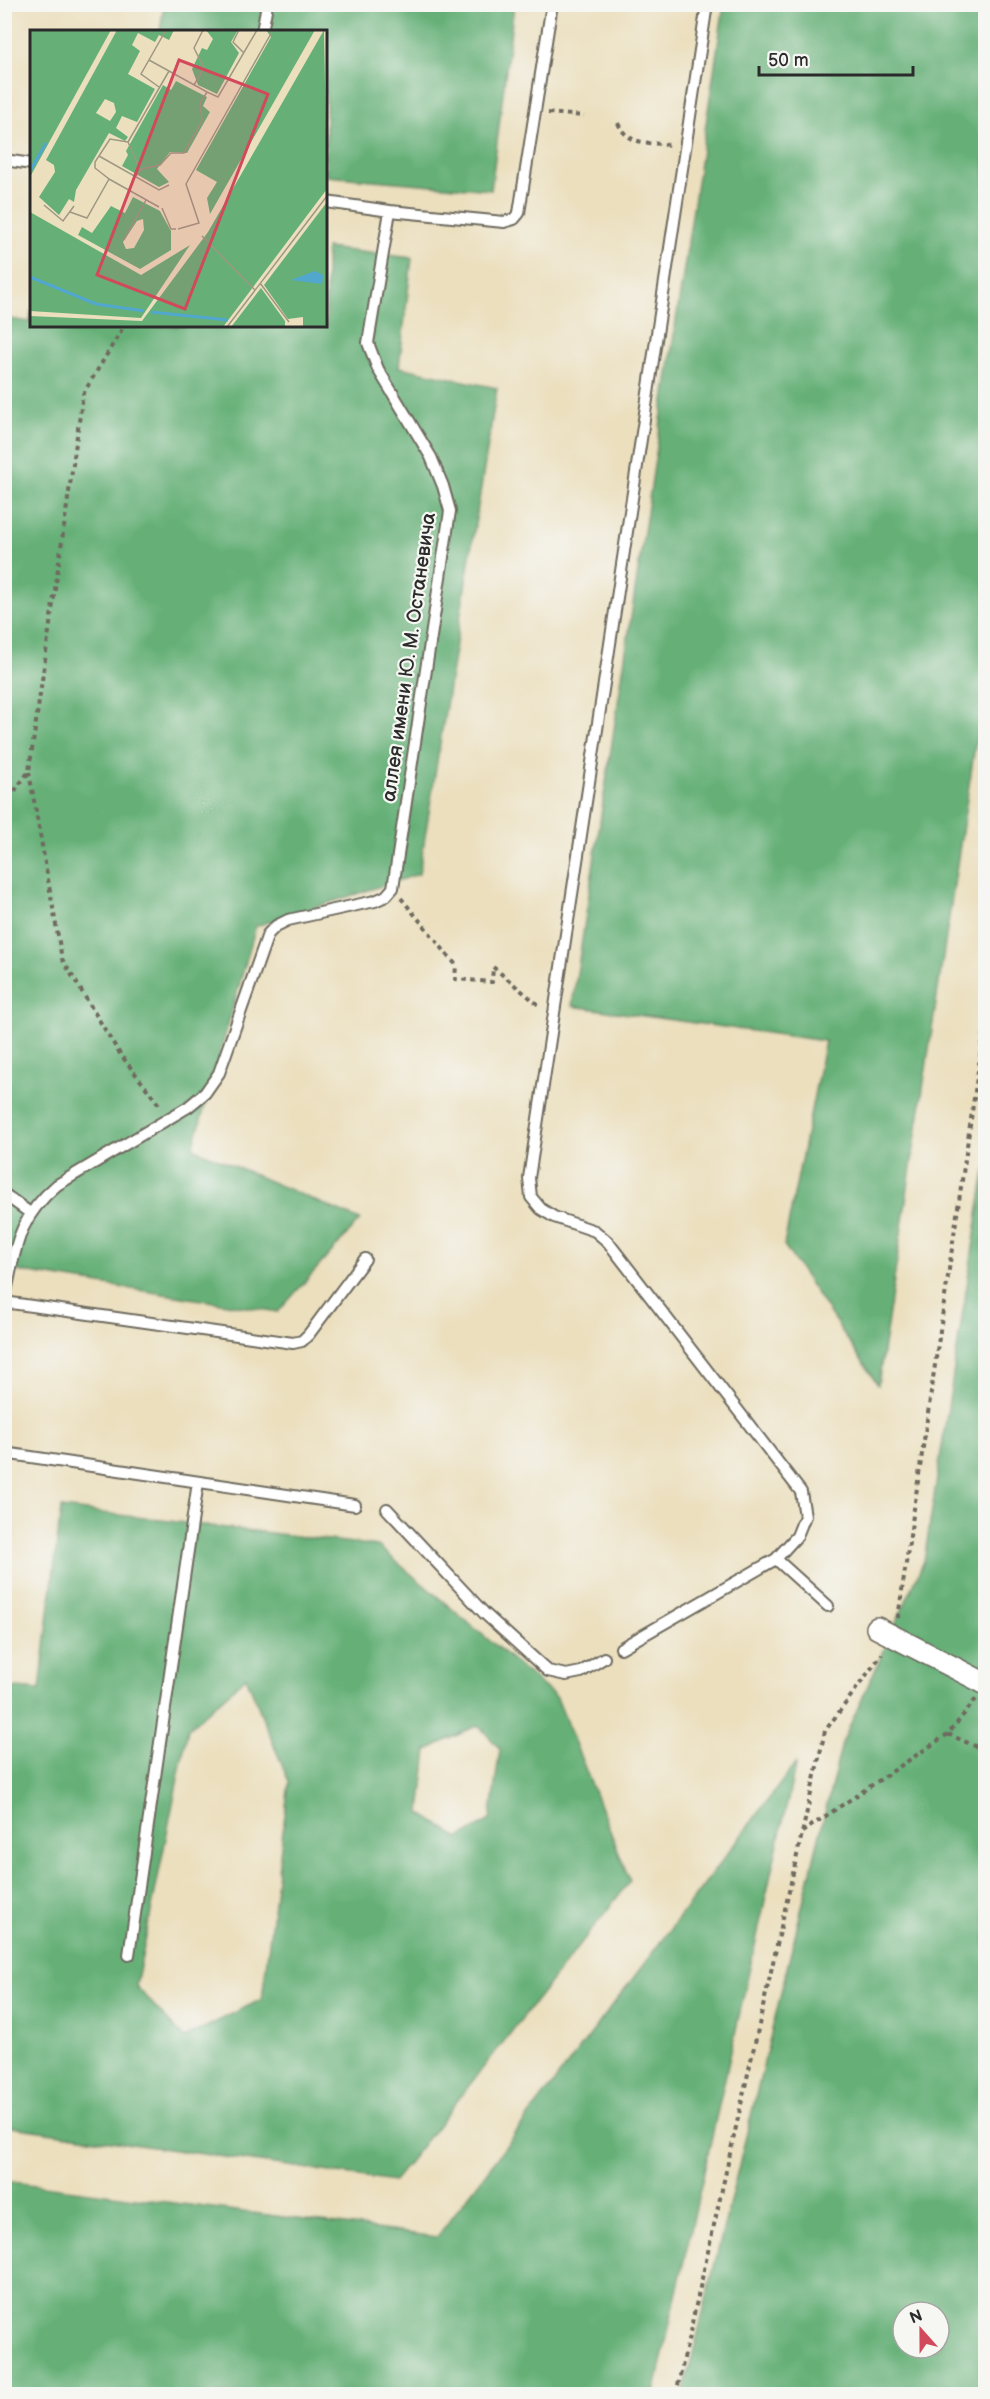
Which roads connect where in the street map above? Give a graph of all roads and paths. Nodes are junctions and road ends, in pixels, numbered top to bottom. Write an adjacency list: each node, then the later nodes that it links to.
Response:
1 (267, 4): 4 (lane)
2 (552, 4): 5 (lane)
3 (707, 4): 8 (lane)
4 (262, 30)
5 (536, 112): 6 (path); 12 (lane)
6 (584, 116)
7 (618, 123): 8 (path)
8 (687, 147): 18 (lane)
9 (4, 160): 10 (lane)
10 (30, 164)
11 (327, 202): 12 (lane)
12 (390, 211): 16 (lane, аллея имени Ю. М. Останевича)
13 (123, 327): 14 (path)
14 (29, 771): 15 (path); 19 (path)
15 (4, 806)
16 (393, 888): 18 (path); 19 (lane)
17 (986, 1016): 30 (path)
18 (555, 1018): 28 (lane)
19 (170, 1119): 21 (lane)
20 (4, 1194): 21 (lane)
21 (30, 1213): 23 (lane)
22 (365, 1260): 23 (lane)
23 (4, 1301)
24 (4, 1453): 25 (lane)
25 (198, 1482): 26 (lane); 37 (lane)
26 (355, 1504)
27 (387, 1509): 32 (lane)
28 (776, 1558): 29 (lane); 31 (lane)
29 (828, 1606)
30 (886, 1632): 33 (street); 36 (path)
31 (621, 1648)
32 (604, 1658)
33 (982, 1689): 34 (path)
34 (948, 1734): 35 (path); 36 (path)
35 (986, 1751)
36 (801, 1832): 38 (path)
37 (129, 1955)
38 (676, 2394)

